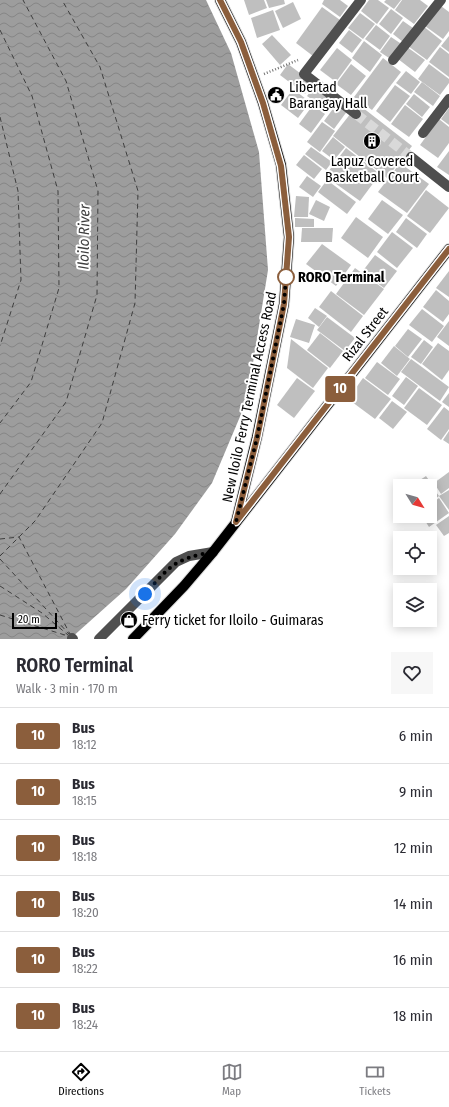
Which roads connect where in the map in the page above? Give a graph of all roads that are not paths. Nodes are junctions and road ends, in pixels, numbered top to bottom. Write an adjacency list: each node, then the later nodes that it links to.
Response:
1 (220, 0): 11 (main road, New Iloilo Ferry Terminal Access Road)
2 (361, 0): 6 (street)
3 (441, 0): 4 (street)
4 (393, 60)
5 (449, 98): 7 (street)
6 (356, 114)
7 (423, 134)
8 (411, 157): 9 (street)
9 (449, 187)
10 (449, 249): 11 (main road, Rizal Street)
11 (236, 522): 12 (main road, Rizal Street)
12 (213, 552): 13 (street); 14 (main road, Rizal Street)
13 (99, 639)
14 (133, 639)

